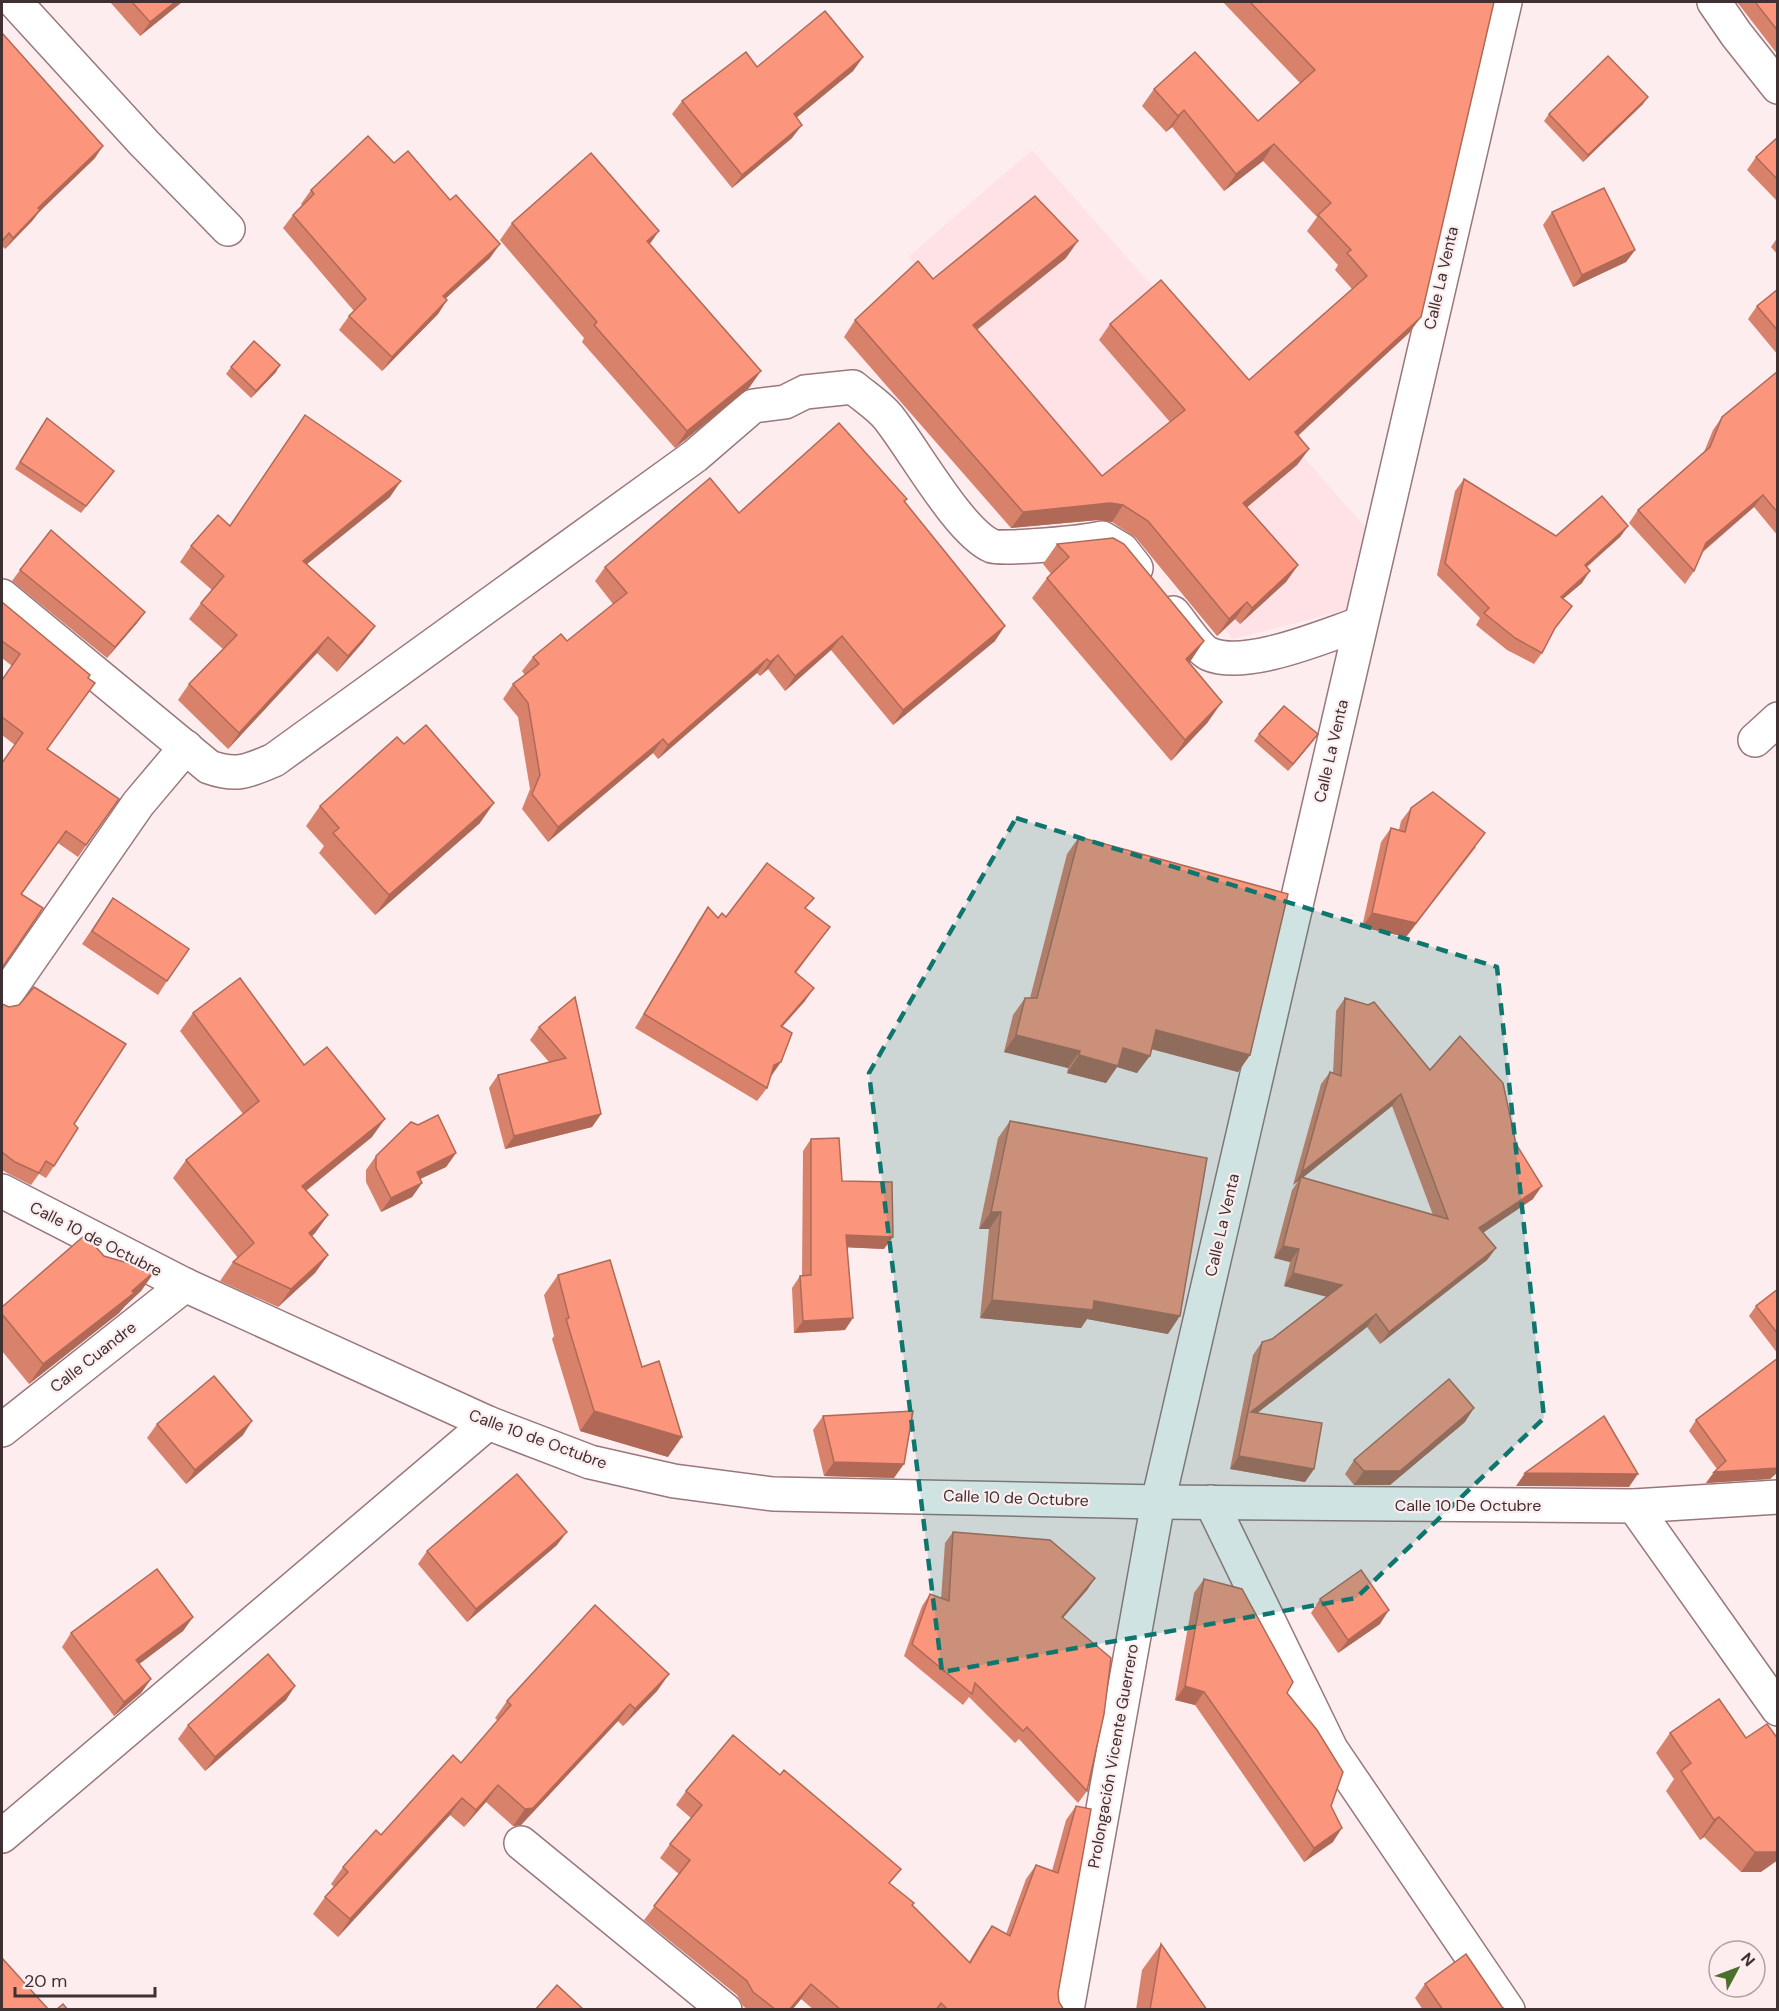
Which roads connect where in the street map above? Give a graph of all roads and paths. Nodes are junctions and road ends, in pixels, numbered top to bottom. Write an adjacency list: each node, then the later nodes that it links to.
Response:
1 (15, 2): 5 (street)
2 (1505, 2): 7 (street, Calle La Venta)
3 (1714, 2): 4 (street)
4 (1778, 87)
5 (228, 230)
6 (2, 596): 8 (street)
7 (1360, 624): 8 (street); 15 (street, Calle La Venta)
8 (186, 747): 9 (street)
9 (2, 1000)
10 (2, 1191): 11 (street, Calle 10 de Octubre)
11 (184, 1285): 12 (street, Calle 10 de Octubre); 13 (street, Calle Cuandre)
12 (488, 1423): 15 (street, Calle 10 de Octubre); 19 (street)
13 (2, 1430)
14 (1778, 1497): 17 (street, Calle 10 De Octubre)
15 (1158, 1502): 16 (street, Calle 10 De Octubre); 22 (street, Prolongación Vicente Guerrero)
16 (1211, 1503): 17 (street, Calle 10 De Octubre); 23 (street)
17 (1634, 1506): 18 (street)
18 (1778, 1708)
19 (2, 1836)
20 (521, 1843): 21 (street)
21 (725, 2010)
22 (1067, 2010)
23 (1508, 2010)

